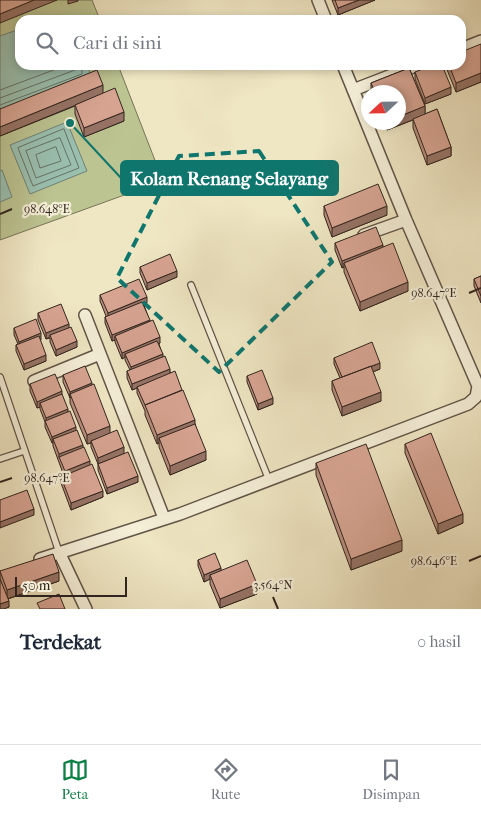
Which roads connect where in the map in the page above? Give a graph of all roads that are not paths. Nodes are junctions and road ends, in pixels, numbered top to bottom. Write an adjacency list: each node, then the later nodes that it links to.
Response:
1 (318, 0): 2 (street)
2 (324, 15)
3 (481, 41): 4 (street)
4 (466, 47)
5 (345, 70): 7 (street)
6 (405, 70): 7 (street)
7 (353, 90): 8 (street)
8 (406, 220): 9 (street); 15 (street)
9 (354, 239)
10 (192, 285): 18 (lane)
11 (85, 316): 12 (street)
12 (100, 354): 14 (street); 19 (street)
13 (0, 377): 16 (lane)
14 (34, 381)
15 (479, 385): 18 (street)
16 (24, 451): 17 (lane); 20 (lane)
17 (0, 459)
18 (269, 480): 19 (street)
19 (164, 518): 20 (street)
20 (59, 552): 21 (street); 22 (street)
21 (25, 565)
22 (86, 609)

